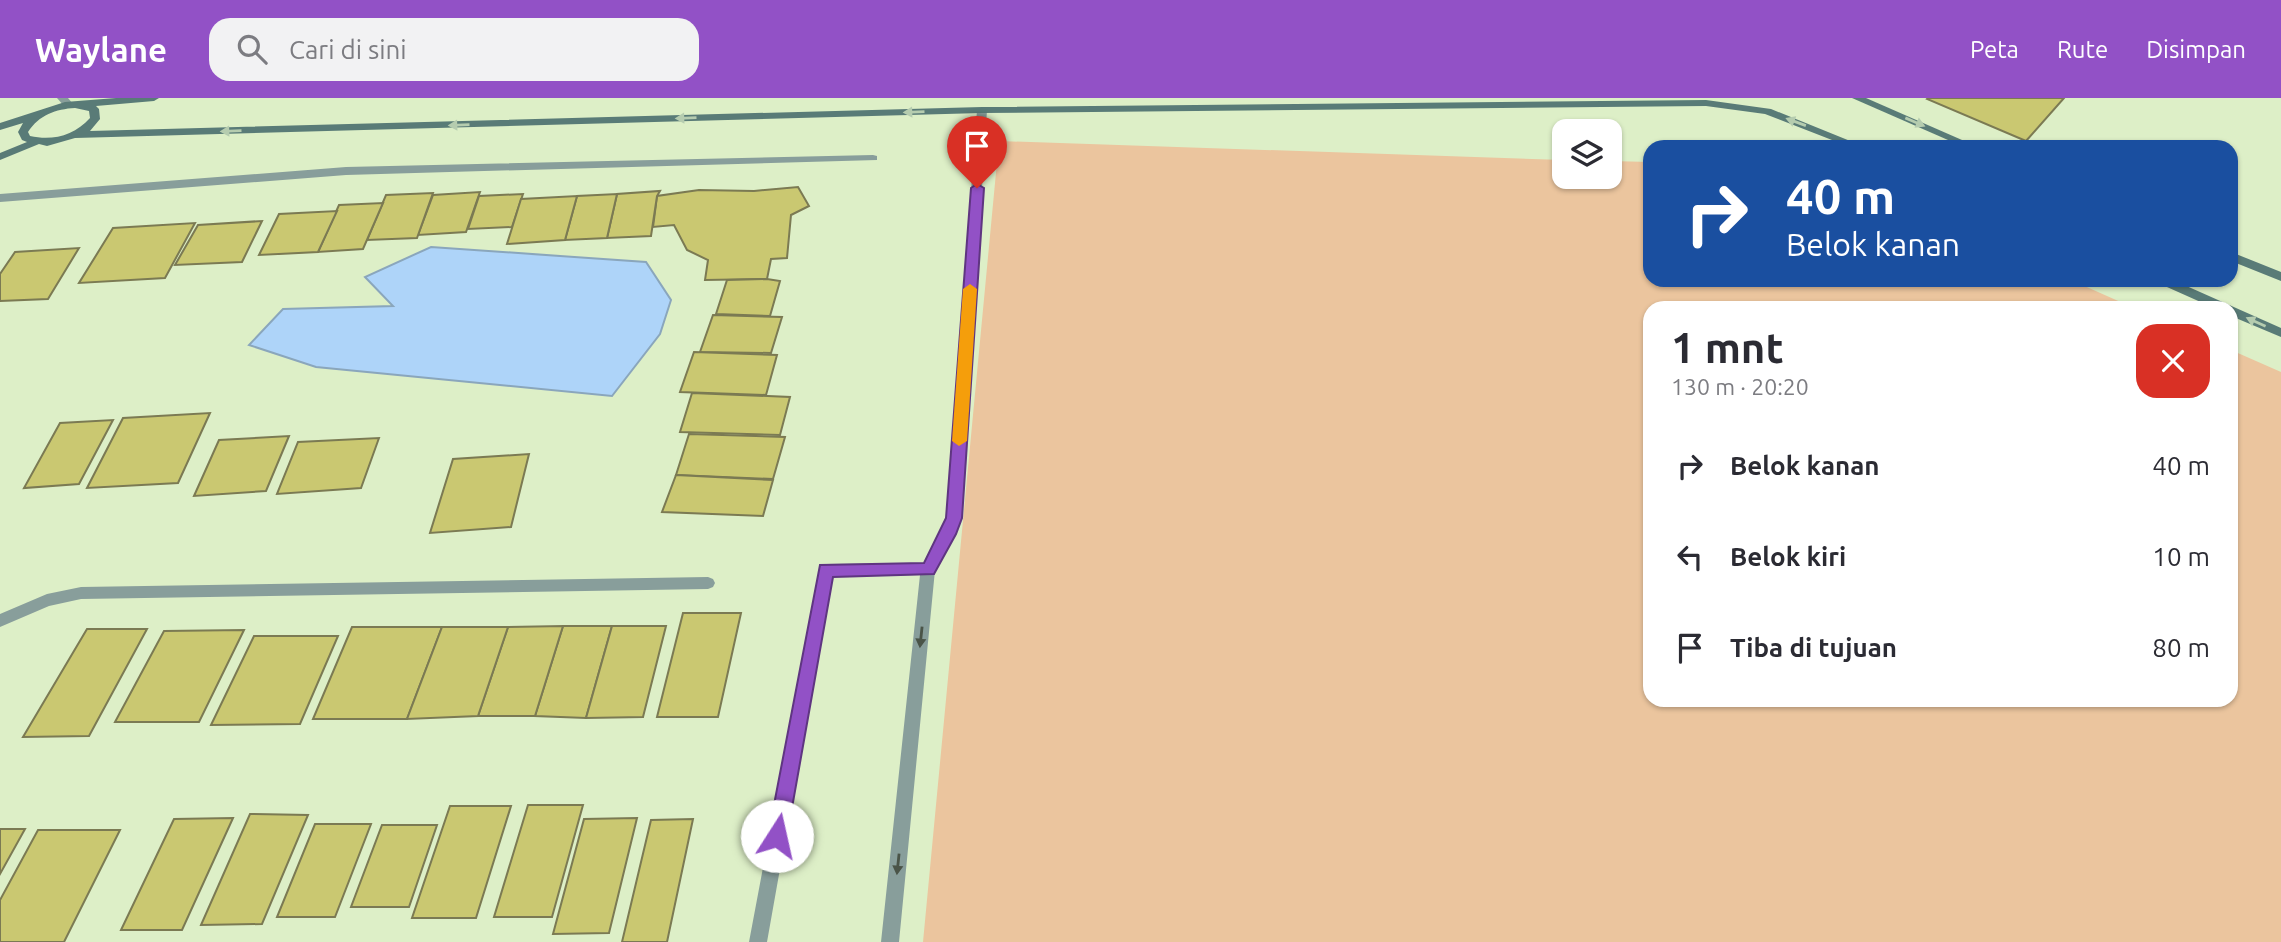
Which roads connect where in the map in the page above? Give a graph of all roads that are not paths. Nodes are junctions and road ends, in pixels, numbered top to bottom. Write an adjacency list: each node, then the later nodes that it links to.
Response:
1 (154, 98): 4 (main road)
2 (1857, 98): 10 (main road, one-way to 10)
3 (65, 101): 4 (main road); 6 (main road)
4 (81, 104): 8 (main road)
5 (982, 104): 8 (main road, one-way to 8); 9 (main road, one-way to 5); 21 (street)
6 (35, 116): 7 (main road); 11 (main road)
7 (0, 127)
8 (74, 135): 11 (main road)
9 (1842, 140)
10 (1956, 140)
11 (35, 142): 12 (main road)
12 (0, 157)
13 (873, 158): 14 (street)
14 (0, 198)
15 (2238, 259): 16 (main road)
16 (2281, 277)
17 (2178, 287): 18 (main road)
18 (2209, 301)
19 (2238, 314): 20 (main road, one-way to 19)
20 (2281, 332)
21 (928, 569): 24 (street); 25 (street, one-way to 25)
22 (708, 583): 23 (street)
23 (3, 614)
24 (758, 942)
25 (890, 942)

